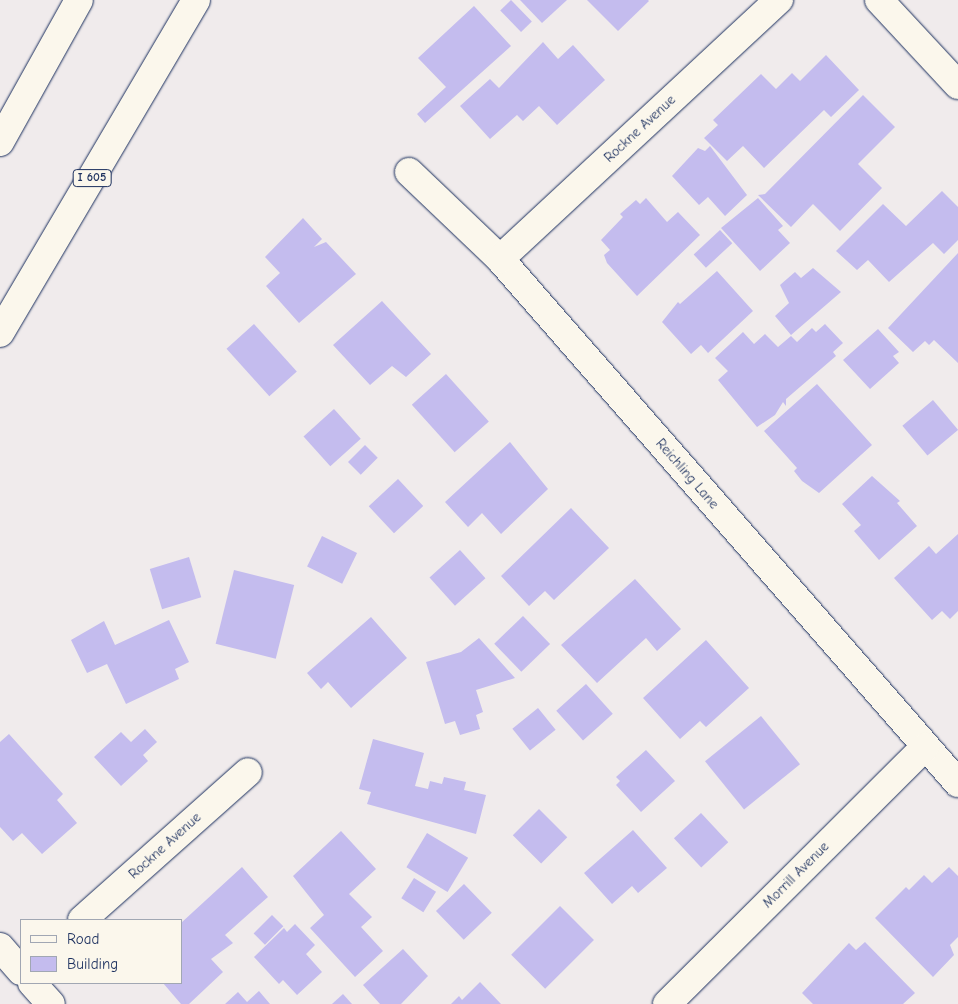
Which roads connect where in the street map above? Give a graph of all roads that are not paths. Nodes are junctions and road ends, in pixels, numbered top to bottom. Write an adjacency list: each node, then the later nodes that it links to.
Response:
1 (78, 0): 6 (main road)
2 (779, 0): 8 (main road, Rockne Avenue)
3 (879, 0): 5 (main road)
4 (188, 7): 9 (main road, I 605)
5 (958, 85)
6 (0, 142)
7 (409, 172): 8 (main road, Reichling Lane)
8 (500, 258): 10 (main road, Reichling Lane)
9 (0, 333)
10 (925, 747): 12 (main road, Reichling Lane); 18 (main road, Morrill Avenue)
11 (248, 772): 13 (main road, Rockne Avenue)
12 (958, 784)
13 (83, 919)
14 (0, 947): 15 (main road)
15 (20, 970)
16 (33, 984): 17 (main road)
17 (51, 1004)
18 (667, 1004)

